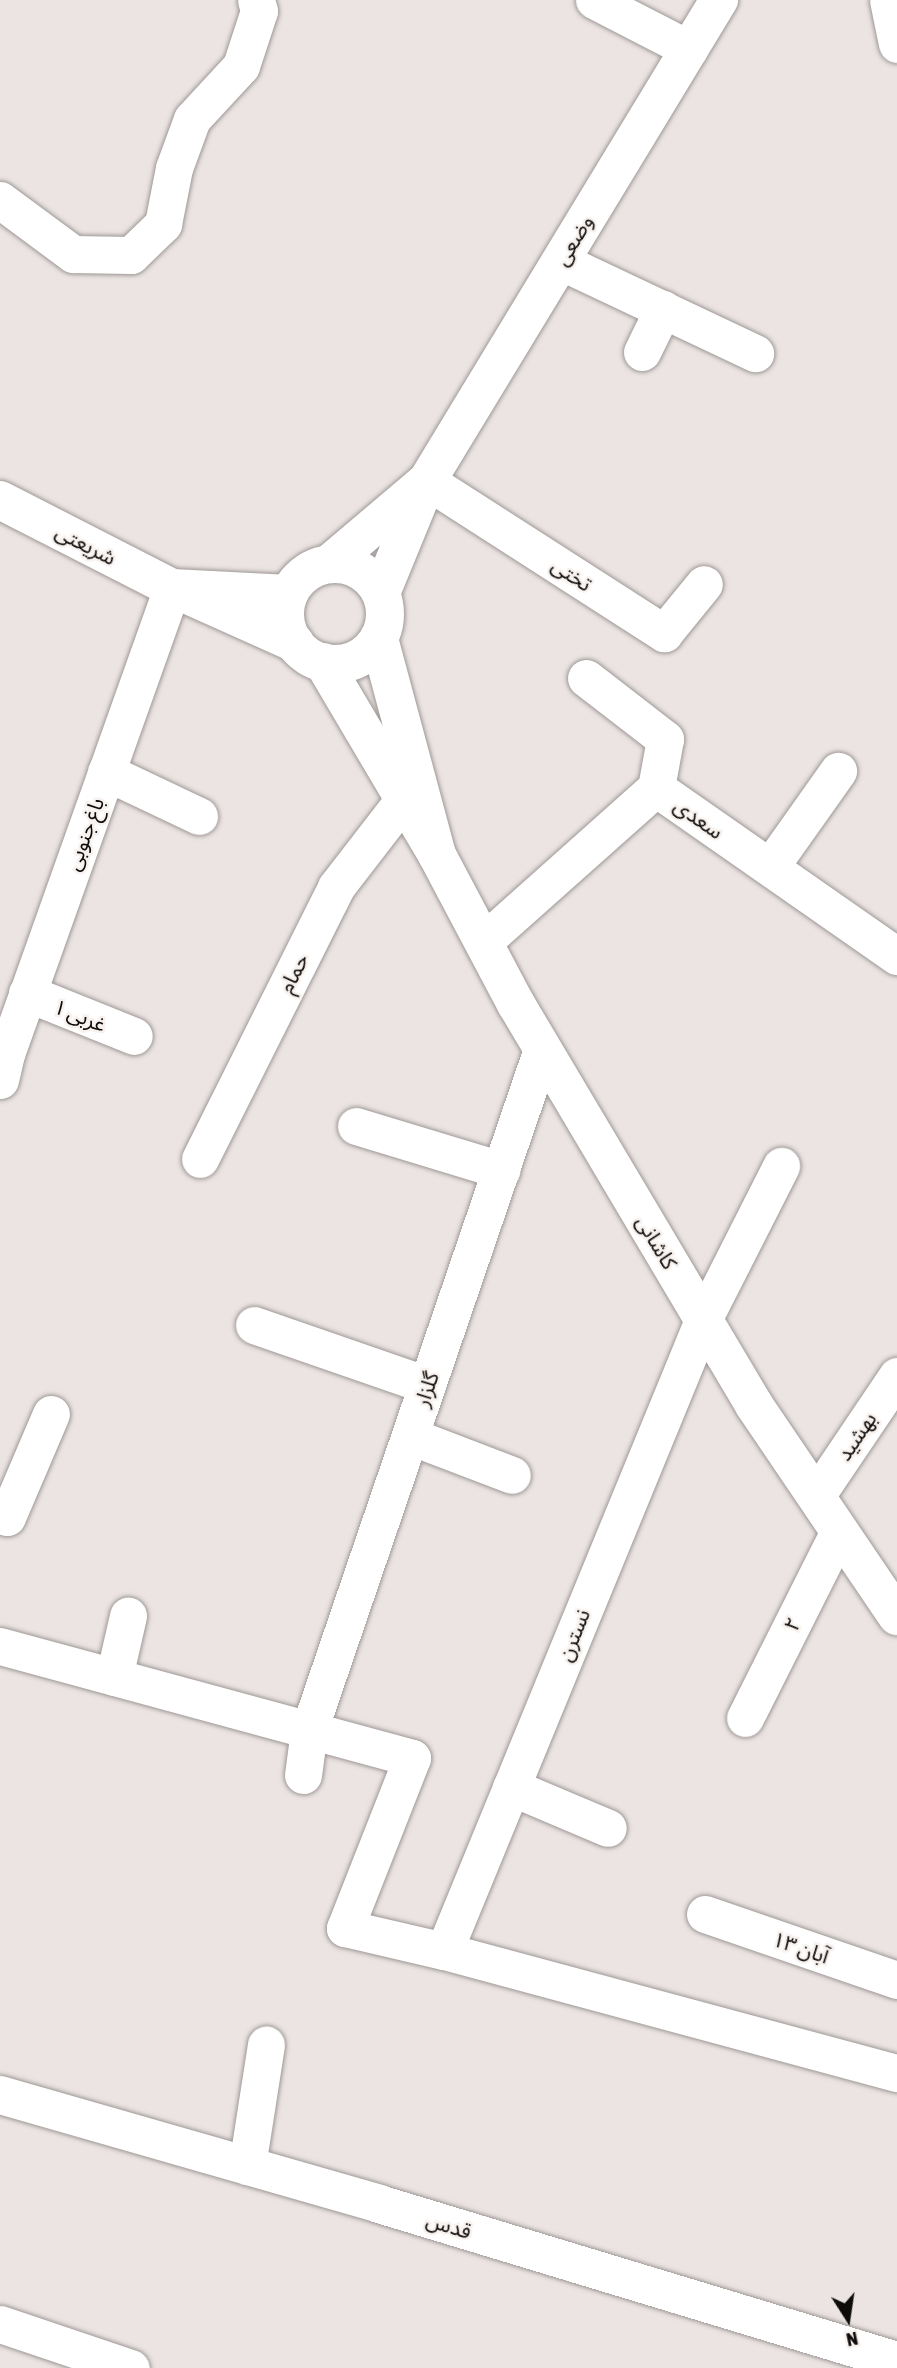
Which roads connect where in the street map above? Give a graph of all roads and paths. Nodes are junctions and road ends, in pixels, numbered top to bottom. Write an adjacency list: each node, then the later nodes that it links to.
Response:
1 (256, 0): 7 (street)
2 (594, 0): 6 (street)
3 (719, 0): 6 (street, وضعی)
4 (888, 0): 5 (street)
5 (897, 44)
6 (689, 49): 8 (street, وضعی)
7 (0, 200)
8 (560, 261): 9 (street); 12 (street, وضعی)
9 (663, 309): 10 (street); 11 (street)
10 (642, 352)
11 (755, 353)
12 (427, 481): 14 (street); 15 (street, تختی); 17 (street)
13 (0, 500): 16 (street, شریعتی)
14 (329, 564): 17 (street); 18 (street)
15 (704, 584)
16 (172, 588): 18 (street); 20 (street, شریعتی); 23 (street, باغ جنوبی)
17 (381, 593): 19 (street)
18 (289, 594): 20 (street)
19 (379, 638): 20 (street); 27 (street)
20 (309, 653): 25 (street)
21 (586, 678): 24 (street)
22 (838, 771): 28 (street)
23 (106, 772): 26 (street); 31 (street, باغ جنوبی)
24 (656, 788): 28 (street, سعدی); 29 (street, سعدی)
25 (404, 799): 27 (street); 36 (street, حمام)
26 (199, 816)
27 (437, 856): 29 (street, کاشانی)
28 (770, 867): 30 (street, سعدی)
29 (483, 942): 33 (street, کاشانی)
30 (897, 956)
31 (27, 993): 32 (street, ۱ غربی); 34 (street, باغ جنوبی)
32 (134, 1036)
33 (542, 1049): 38 (street, گلزار); 39 (street, کاشانی)
34 (0, 1080)
35 (356, 1126): 38 (street)
36 (200, 1159)
37 (781, 1166): 39 (street, نسترن)
38 (501, 1170): 42 (street, گلزار)
39 (703, 1320): 46 (street, کاشانی); 56 (street, نسترن)
40 (254, 1325): 42 (street)
41 (897, 1376): 46 (street, بهشید)
42 (427, 1385): 44 (street, گلزار)
43 (51, 1414): 47 (street)
44 (410, 1436): 45 (street); 54 (street, گلزار)
45 (512, 1475)
46 (816, 1496): 48 (street, کاشانی)
47 (0, 1515)
48 (839, 1531): 50 (street, کاشانی); 53 (street, ۲)
49 (128, 1616): 52 (street)
50 (897, 1616)
51 (0, 1646): 52 (street)
52 (114, 1677): 54 (street)
53 (745, 1718)
54 (309, 1730): 55 (street, گلزار); 59 (street)
55 (303, 1775)
56 (511, 1787): 57 (street); 59 (street, نسترن)
57 (608, 1829)
58 (705, 1914): 60 (street, ۱۳ آبان)
59 (444, 1951): 62 (street)
60 (897, 1980)
61 (266, 2044): 64 (street)
62 (897, 2073)
63 (0, 2095): 64 (street, قدس)
64 (247, 2166): 66 (street, قدس)
65 (0, 2324): 67 (street)
66 (894, 2363)
67 (131, 2368)

